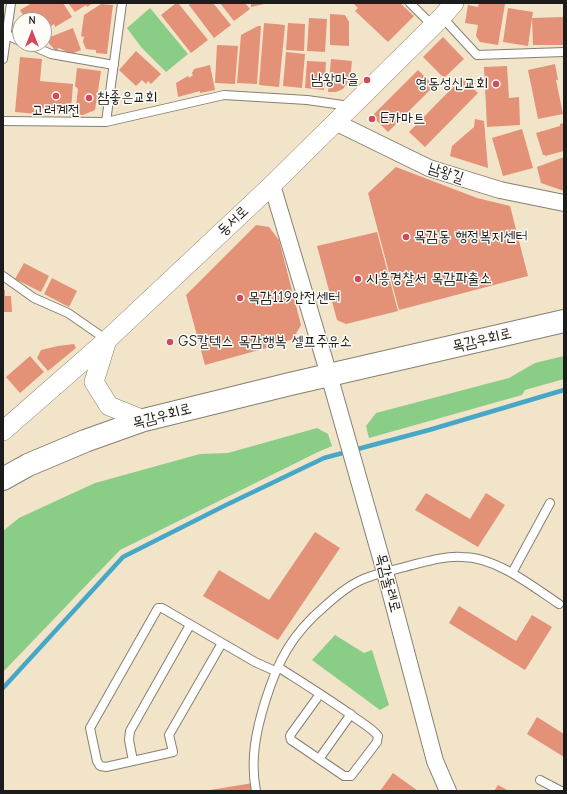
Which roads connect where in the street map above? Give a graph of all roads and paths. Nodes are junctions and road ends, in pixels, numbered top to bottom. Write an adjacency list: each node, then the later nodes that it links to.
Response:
1 (11, 3): 5 (lane)
2 (123, 3): 10 (lane)
3 (410, 3): 4 (lane)
4 (443, 15): 8 (lane); 11 (street, 동서로)
5 (7, 35): 6 (lane); 9 (lane)
6 (12, 37)
7 (47, 52): 10 (lane)
8 (564, 52)
9 (3, 59)
10 (114, 65): 13 (lane)
11 (353, 106): 13 (lane); 14 (street, 동서로)
12 (3, 121): 13 (lane)
13 (106, 122)
14 (335, 122): 15 (street, 동서로); 16 (street, 남왕길)
15 (272, 185): 19 (street, 동서로); 20 (street)
16 (564, 203)
17 (3, 276): 19 (lane)
18 (564, 321): 20 (main road, 목감우회로)
19 (107, 340): 21 (street); 22 (street, 동서로)
20 (329, 375): 21 (main road, 목감우회로); 25 (street, 목감둘레로)
21 (144, 420): 23 (main road, 목감우회로)
22 (3, 431)
23 (3, 479)
24 (550, 503): 26 (lane)
25 (385, 572): 26 (lane); 30 (lane); 37 (street, 목감둘레로)
26 (512, 573): 27 (lane)
27 (559, 604)
28 (190, 624): 29 (lane); 34 (lane); 34 (lane)
29 (222, 643): 30 (lane); 34 (lane)
30 (276, 669): 31 (lane); 36 (lane)
31 (320, 694): 32 (lane); 33 (lane)
32 (351, 714): 33 (lane); 33 (lane)
33 (318, 759)
34 (133, 761)
35 (540, 780): 38 (lane)
36 (256, 791)
37 (448, 791)
38 (561, 791)

